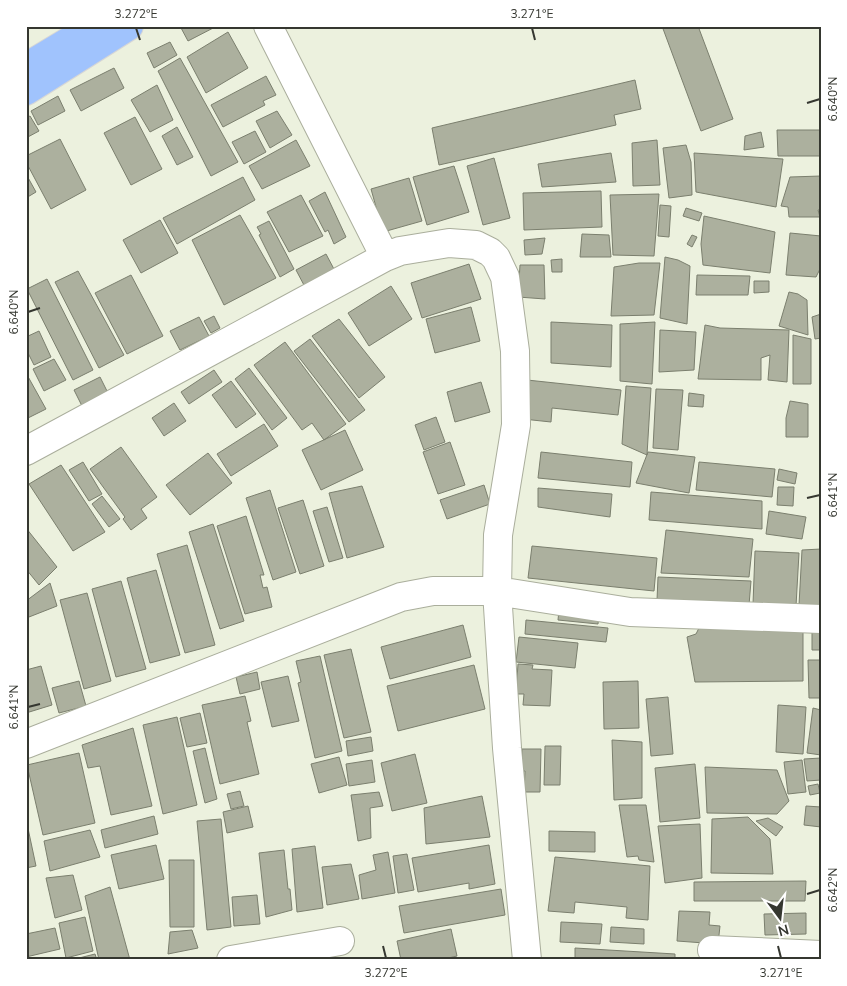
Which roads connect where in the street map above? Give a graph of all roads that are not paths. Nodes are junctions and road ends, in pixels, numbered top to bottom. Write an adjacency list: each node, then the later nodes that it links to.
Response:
1 (94, 26): 4 (main road)
2 (129, 26): 5 (main road)
3 (268, 26): 6 (street)
4 (26, 67)
5 (26, 91)
6 (384, 257): 7 (street); 8 (street)
7 (26, 451)
8 (497, 592): 9 (street); 10 (street); 17 (street)
9 (821, 619)
10 (26, 744)
11 (821, 937): 12 (street)
12 (751, 938)
13 (340, 940): 16 (street)
14 (712, 950): 15 (street)
15 (821, 955)
16 (231, 960)
17 (526, 960)

